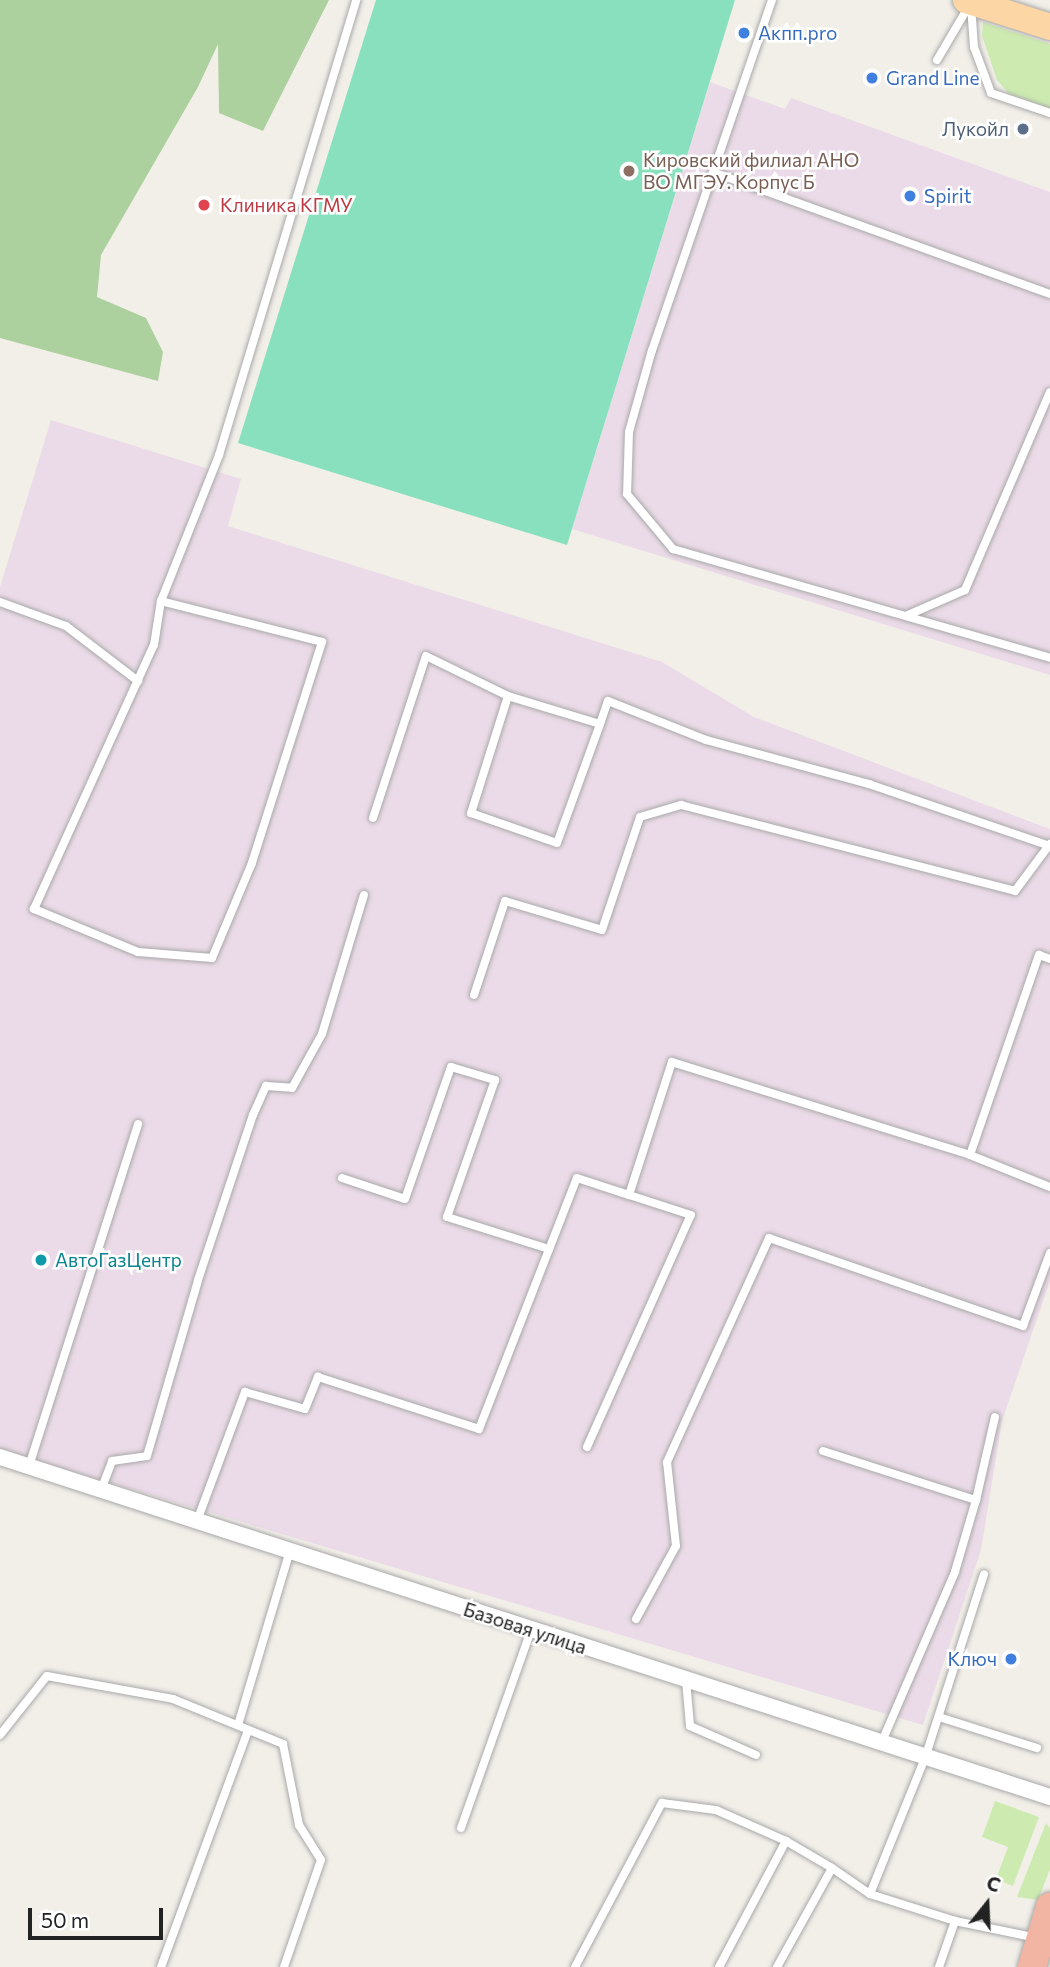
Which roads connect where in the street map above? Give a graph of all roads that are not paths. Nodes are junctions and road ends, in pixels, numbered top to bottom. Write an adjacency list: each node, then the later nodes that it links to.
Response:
1 (356, 0): 10 (lane)
2 (772, 0): 7 (lane)
3 (969, 1): 4 (main road); 5 (lane); 6 (lane)
4 (1050, 27)
5 (937, 60)
6 (1050, 113)
7 (713, 172): 8 (lane); 12 (lane)
8 (1050, 294)
9 (1050, 392): 12 (lane)
10 (161, 601): 14 (lane); 14 (lane)
11 (0, 602): 14 (lane)
12 (908, 615): 13 (lane)
13 (1050, 658)
14 (138, 681)
15 (508, 696): 16 (lane); 16 (lane); 17 (lane)
16 (600, 724): 18 (lane)
17 (373, 818)
18 (1050, 845): 21 (lane)
19 (364, 895): 34 (lane)
20 (1050, 959): 23 (lane)
21 (474, 995)
22 (138, 1124): 33 (lane)
23 (970, 1155): 25 (lane); 26 (lane)
24 (342, 1178): 27 (lane)
25 (1050, 1187)
26 (629, 1195): 27 (lane); 30 (lane)
27 (550, 1249): 36 (lane)
28 (1050, 1253): 39 (lane)
29 (995, 1417): 35 (lane)
30 (587, 1447)
31 (823, 1451): 35 (lane)
32 (0, 1457): 33 (street, Базовая улица)
33 (29, 1466): 34 (street, Базовая улица)
34 (101, 1490): 36 (street, Базовая улица)
35 (976, 1500): 46 (lane)
36 (197, 1521): 37 (street, Базовая улица)
37 (290, 1551): 40 (street, Базовая улица); 43 (lane)
38 (984, 1574): 42 (lane)
39 (636, 1619)
40 (531, 1630): 41 (street, Базовая улица); 51 (lane)
41 (686, 1680): 46 (street, Базовая улица); 48 (lane)
42 (939, 1717): 47 (lane); 49 (lane)
43 (238, 1726): 44 (lane); 45 (lane)
44 (248, 1730): 58 (lane); 59 (lane)
45 (0, 1735)
46 (881, 1744): 49 (street, Базовая улица)
47 (1037, 1748)
48 (756, 1755)
49 (925, 1758): 50 (street, Базовая улица); 54 (lane)
50 (1050, 1797)
51 (461, 1828)
52 (786, 1841): 53 (lane); 60 (lane); 61 (lane)
53 (832, 1868): 54 (lane); 62 (lane)
54 (870, 1894): 56 (lane)
55 (1050, 1907): 57 (highway)
56 (955, 1921): 57 (lane); 63 (lane)
57 (1040, 1938): 64 (highway)
58 (161, 1967)
59 (284, 1967)
60 (575, 1967)
61 (719, 1967)
62 (776, 1967)
63 (939, 1967)
64 (1032, 1967)

